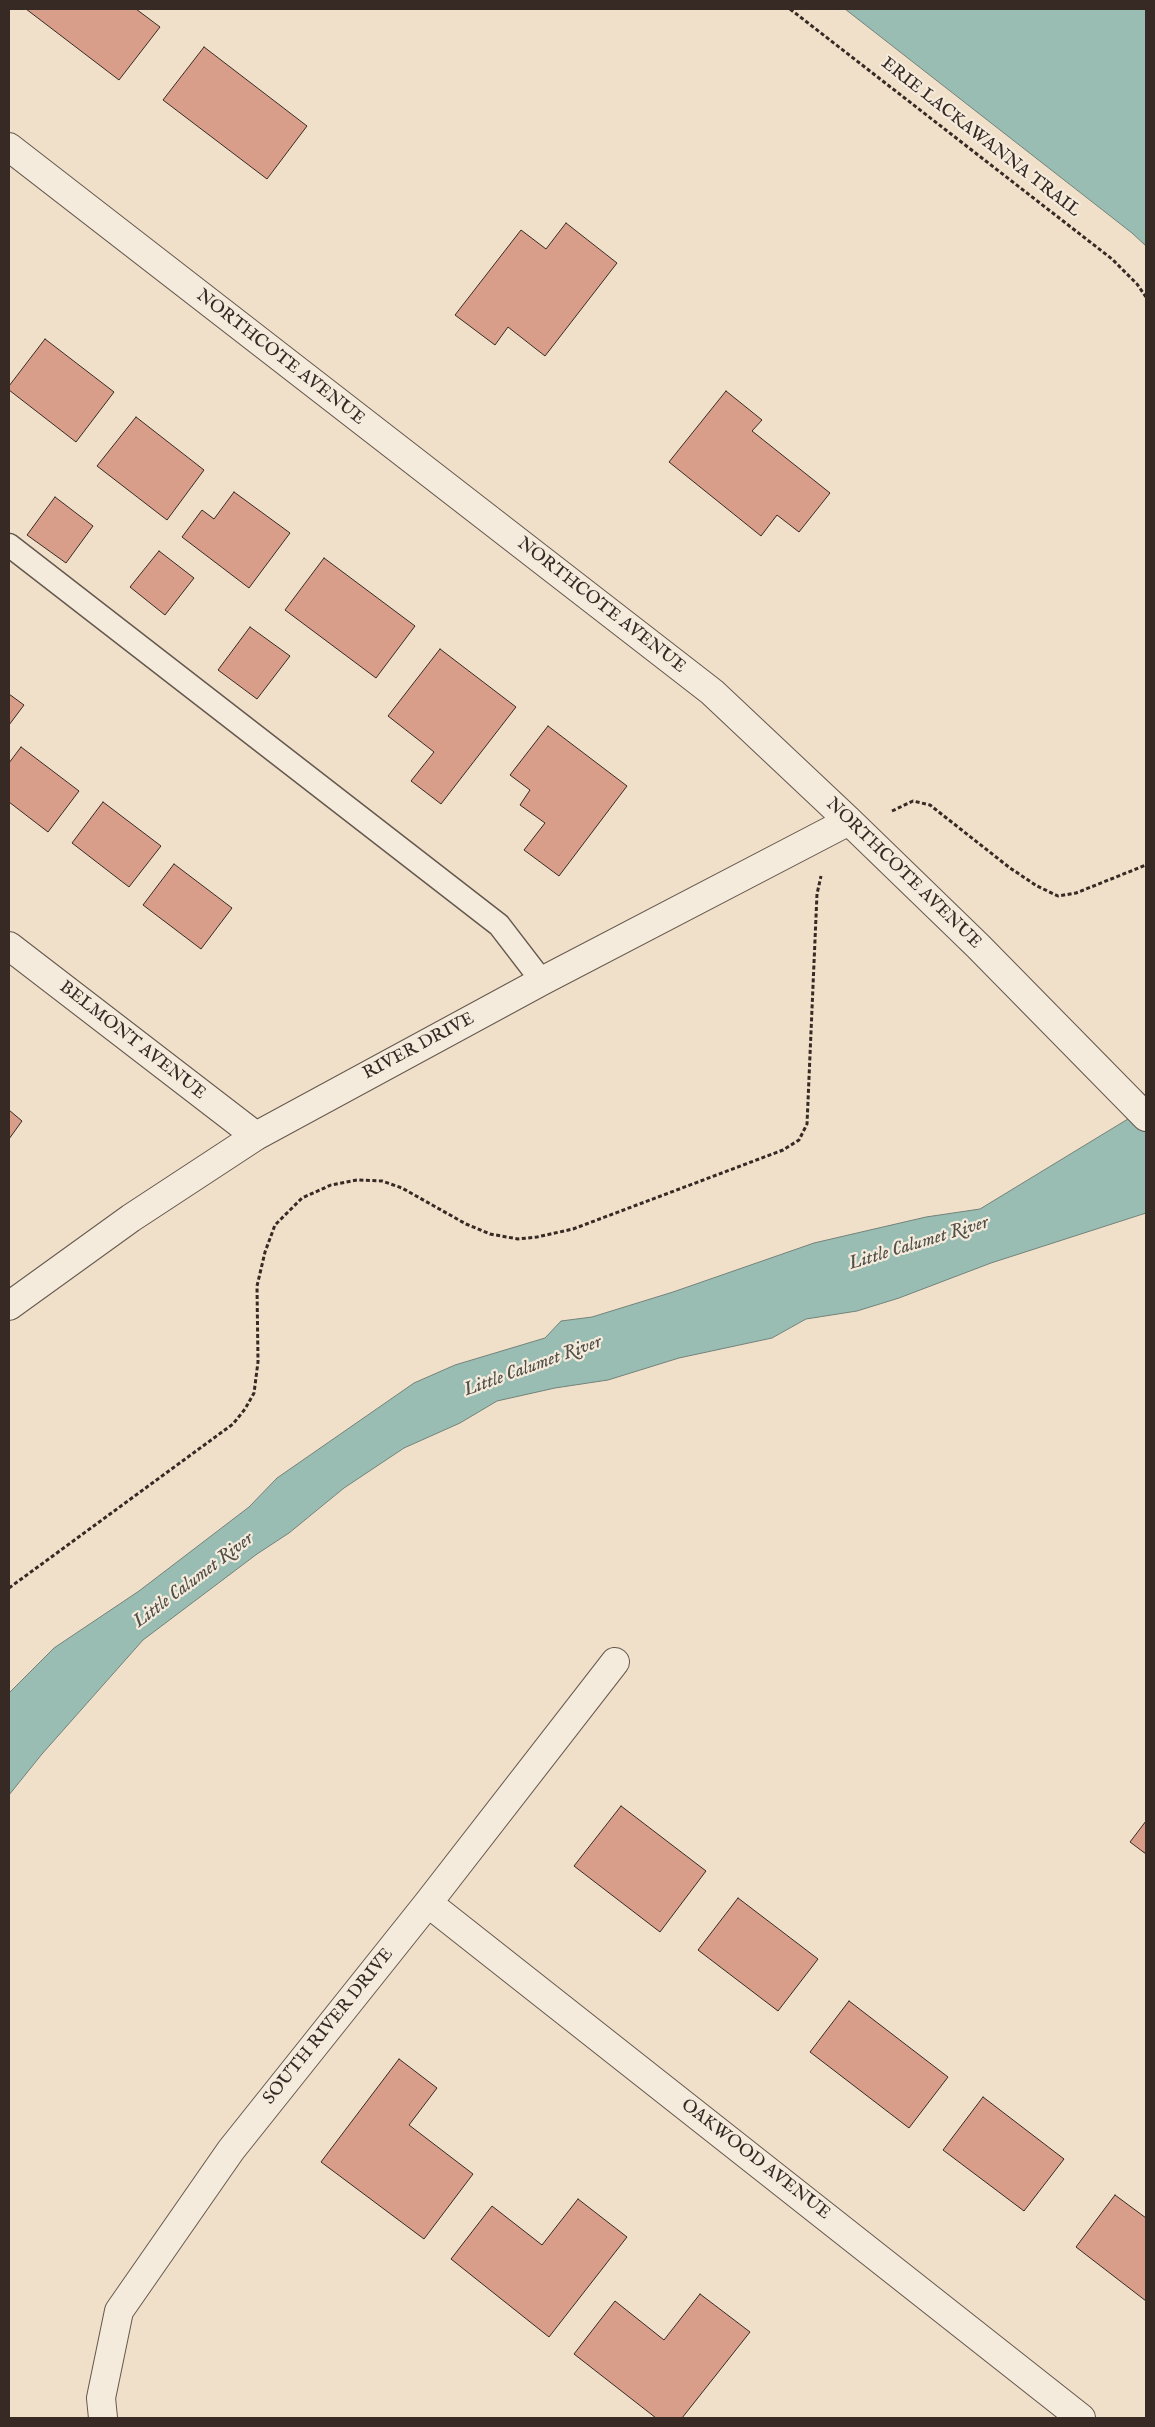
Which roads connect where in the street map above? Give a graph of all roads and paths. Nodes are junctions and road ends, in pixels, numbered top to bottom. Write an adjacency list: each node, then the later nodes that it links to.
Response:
1 (790, 9): 3 (path, ERIE LACKAWANNA TRAIL)
2 (9, 147): 6 (street, NORTHCOTE AVENUE)
3 (1146, 297)
4 (9, 545): 10 (lane)
5 (893, 811): 7 (path)
6 (850, 821): 10 (street, RIVER DRIVE); 11 (street, NORTHCOTE AVENUE)
7 (1146, 865)
8 (826, 872): 14 (path)
9 (9, 946): 12 (street, BELMONT AVENUE)
10 (542, 981): 12 (street, RIVER DRIVE)
11 (1146, 1117)
12 (256, 1136): 13 (street, RIVER DRIVE)
13 (9, 1306)
14 (9, 1588)
15 (615, 1662): 16 (street, SOUTH RIVER DRIVE)
16 (428, 1903): 17 (street, SOUTH RIVER DRIVE); 18 (street, OAKWOOD AVENUE)
17 (103, 2418)
18 (1081, 2418)

